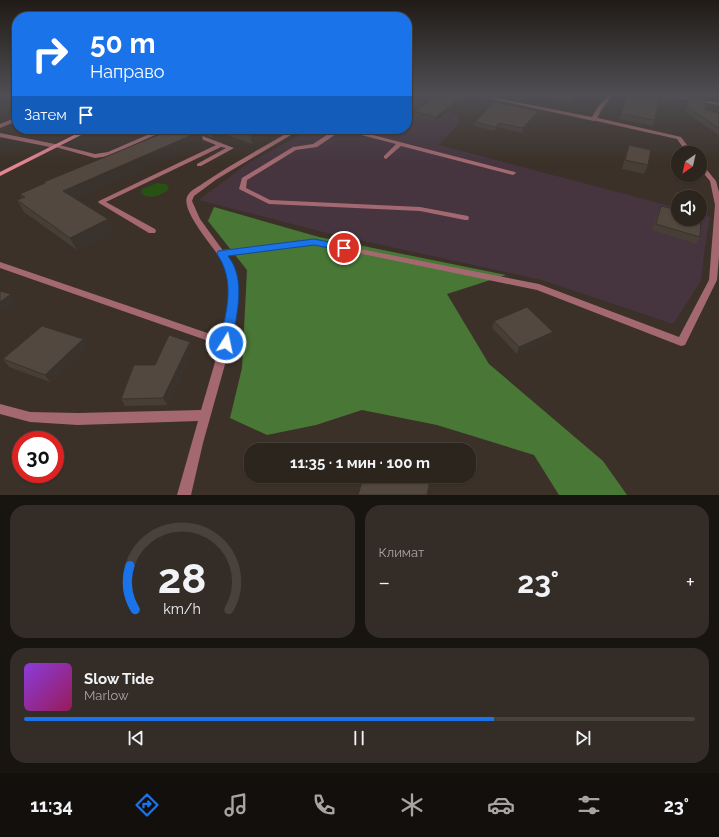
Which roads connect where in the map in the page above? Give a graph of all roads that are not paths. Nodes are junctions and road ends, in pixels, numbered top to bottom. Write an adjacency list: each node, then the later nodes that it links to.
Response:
1 (585, 117): 2 (street)
2 (594, 119): 15 (street)
3 (12, 121): 4 (street)
4 (0, 126)
5 (80, 134): 14 (main road)
6 (154, 134): 14 (street)
7 (193, 134): 13 (street)
8 (291, 134): 23 (street)
9 (333, 134): 21 (street)
10 (364, 134): 12 (street)
11 (0, 135): 14 (street)
12 (401, 143): 16 (street); 18 (street)
13 (221, 145): 17 (street); 22 (street)
14 (55, 146): 19 (main road)
15 (685, 146)
16 (386, 156)
17 (199, 164)
18 (513, 173)
19 (0, 174)
20 (707, 174): 23 (street)
21 (465, 218)
22 (152, 231)
23 (222, 254): 25 (street)
24 (0, 265): 25 (street)
25 (226, 343): 27 (street)
26 (0, 408): 27 (street)
27 (205, 415): 28 (street)
28 (184, 495)

